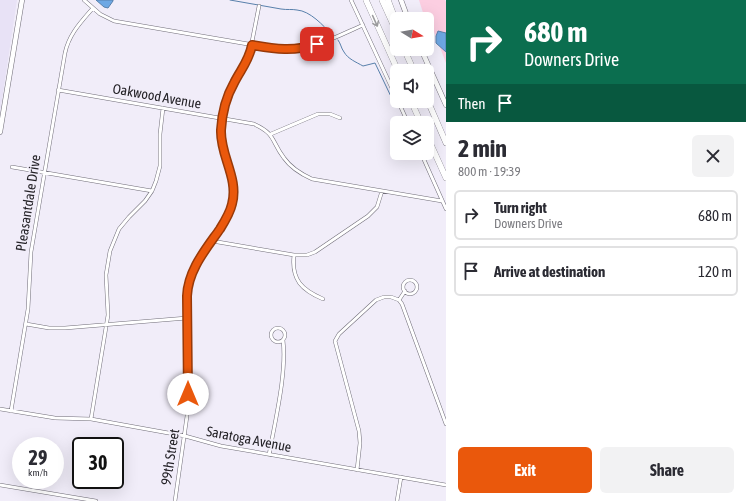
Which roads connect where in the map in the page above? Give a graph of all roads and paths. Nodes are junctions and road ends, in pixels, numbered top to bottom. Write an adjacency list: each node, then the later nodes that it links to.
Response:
1 (22, 0): 24 (street)
2 (84, 0): 9 (street)
3 (351, 0): 13 (street)
4 (366, 0): 16 (highway, one-way to 16)
5 (382, 0): 12 (highway)
6 (388, 0): 10 (highway)
7 (401, 0): 11 (street)
8 (259, 6): 14 (street, 99th Street)
9 (93, 8): 14 (street); 18 (street, Pleasantdale Drive)
10 (392, 12)
11 (405, 12)
12 (390, 18)
13 (363, 25): 14 (street); 17 (street)
14 (252, 45): 22 (street, 99th Street)
15 (424, 56): 19 (street)
16 (395, 64)
17 (390, 85)
18 (58, 90): 20 (street, Oakwood Avenue); 30 (street, Pleasantdale Drive)
19 (446, 105)
20 (162, 108): 22 (street, Oakwood Avenue); 32 (street)
21 (431, 108): 26 (highway)
22 (222, 118): 25 (street, Oakwood Avenue); 36 (street, 99th Street)
23 (340, 118): 25 (street)
24 (0, 132)
25 (271, 134): 33 (street)
26 (446, 143)
27 (434, 151): 31 (highway)
28 (424, 160): 34 (street)
29 (12, 167): 30 (street)
30 (44, 173): 32 (street); 42 (street, Pleasantdale Drive)
31 (446, 178)
32 (152, 191): 43 (street)
33 (382, 192): 34 (street); 37 (street)
34 (442, 201): 35 (street)
35 (446, 209)
36 (212, 241): 37 (street); 41 (street, 99th Street)
37 (294, 255): 39 (street)
38 (405, 292): 38 (street); 40 (street)
39 (323, 299)
40 (399, 300): 48 (street); 51 (street)
41 (187, 318): 43 (street); 49 (street, 99th Street)
42 (26, 324): 43 (street); 46 (street, Pleasantdale Drive)
43 (106, 325): 47 (street)
44 (283, 340): 44 (street); 50 (street)
45 (0, 409): 46 (street, Saratoga Avenue)
46 (11, 411): 47 (street, Saratoga Avenue)
47 (91, 419): 49 (street, Saratoga Avenue)
48 (446, 421)
49 (185, 436): 50 (street, Saratoga Avenue); 56 (street, 99th Street)
50 (269, 455): 51 (street, Saratoga Avenue)
51 (357, 470): 52 (street, Saratoga Avenue)
52 (401, 477): 54 (street, Saratoga Avenue); 57 (street)
53 (0, 485): 55 (street)
54 (446, 485)
55 (96, 501)
56 (175, 501)
57 (397, 501)

